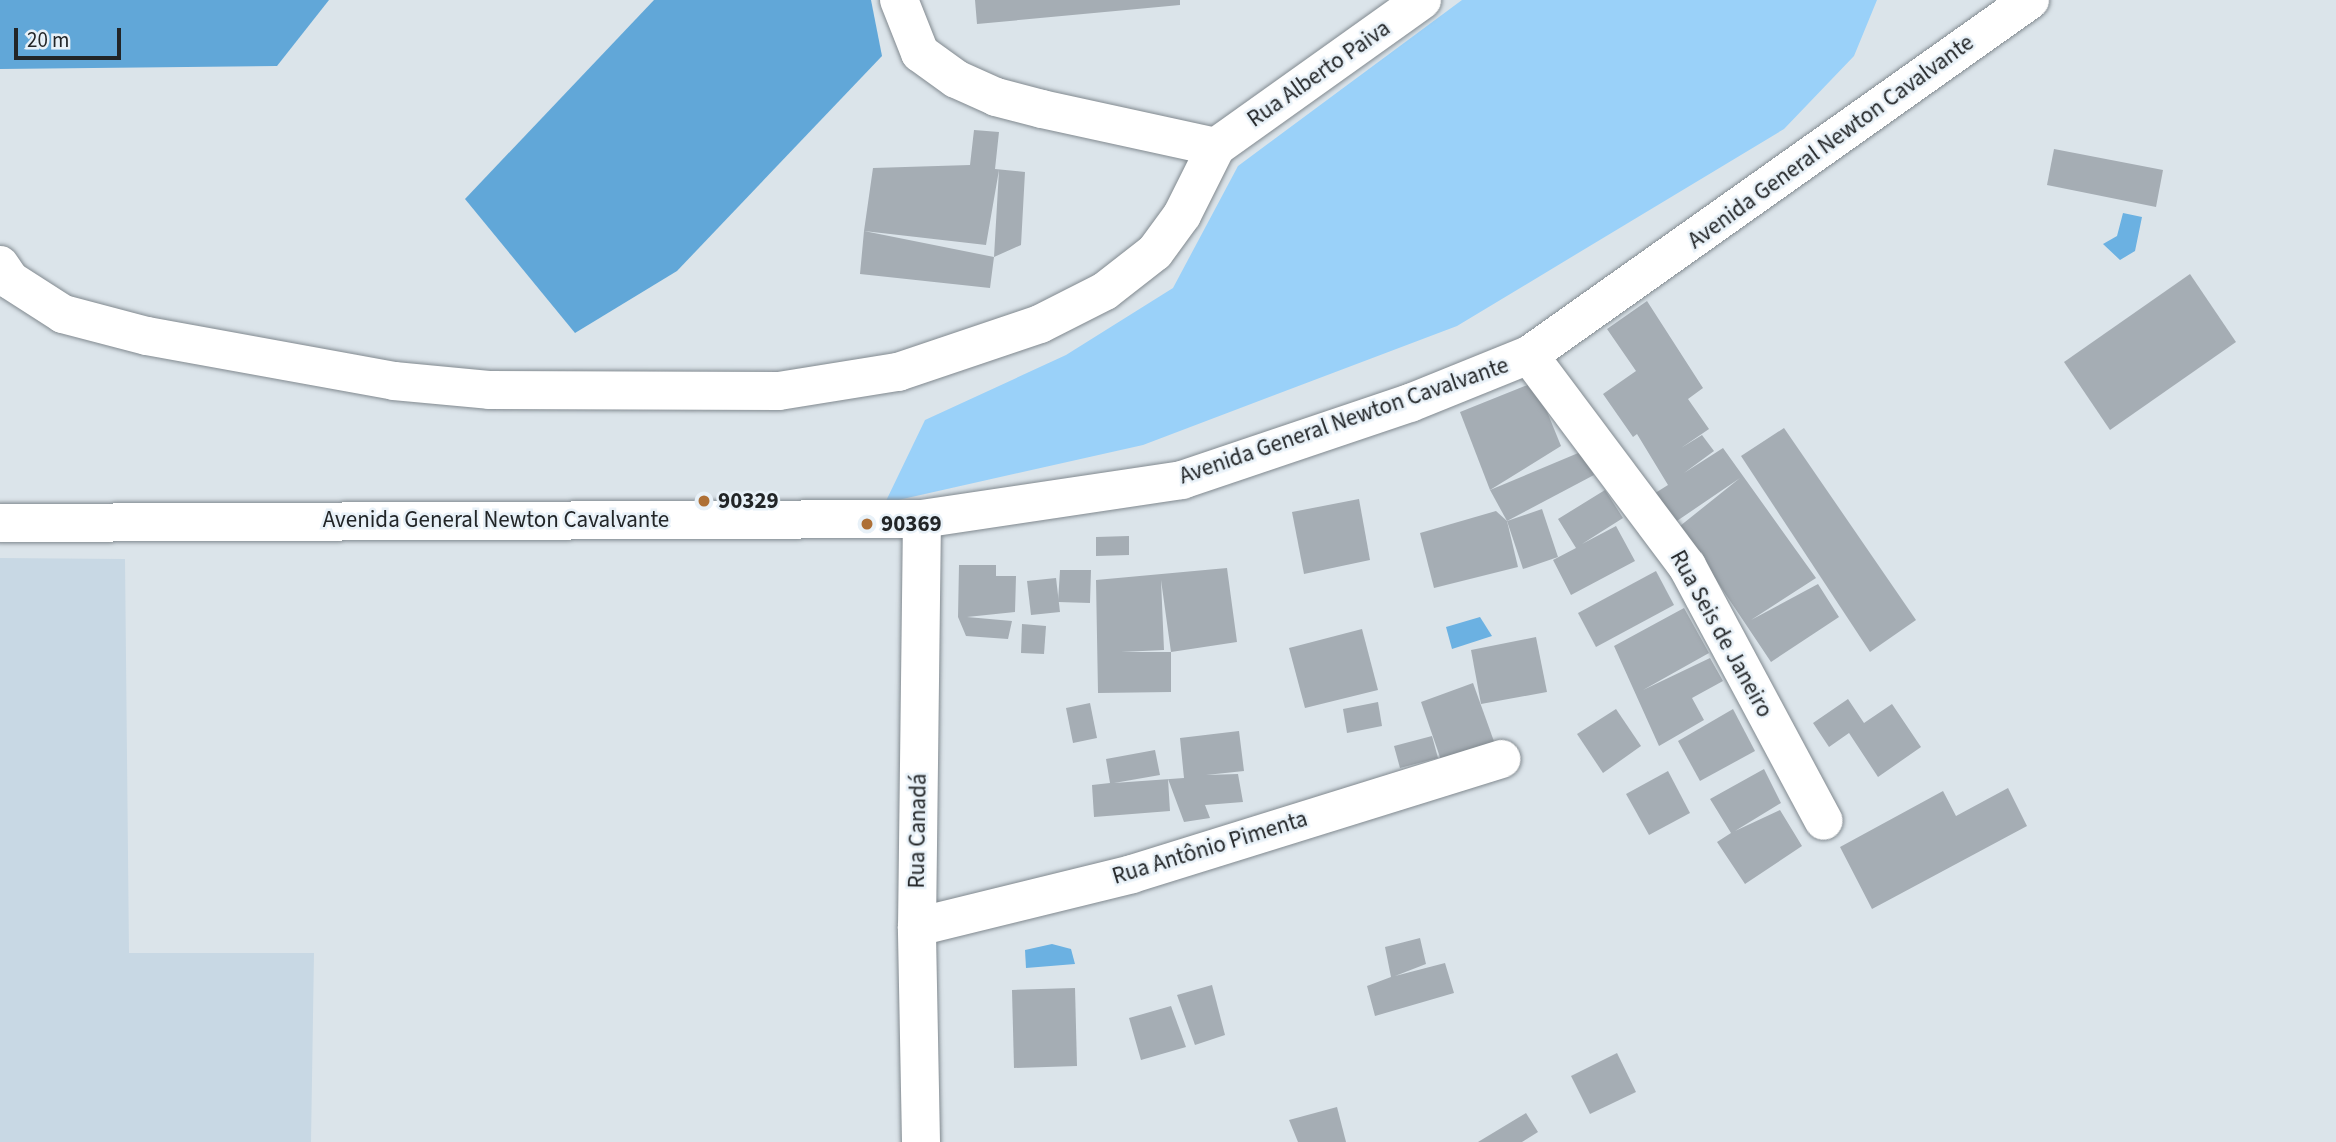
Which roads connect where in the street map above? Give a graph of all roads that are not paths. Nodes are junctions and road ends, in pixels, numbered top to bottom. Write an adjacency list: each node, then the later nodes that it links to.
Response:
1 (900, 0): 4 (street)
2 (1422, 0): 4 (street, Rua Alberto Paiva)
3 (2008, 6): 6 (street, Avenida General Newton Cavalvante)
4 (1216, 147): 5 (street)
5 (0, 265)
6 (1529, 355): 7 (street, Avenida General Newton Cavalvante); 10 (street, Rua Seis de Janeiro)
7 (922, 520): 8 (street, Avenida General Newton Cavalvante); 11 (street, Rua Canadá)
8 (0, 523)
9 (1501, 759): 11 (street, Rua Antônio Pimenta)
10 (1824, 821)
11 (917, 927): 12 (street, Rua Canadá)
12 (921, 1142)

